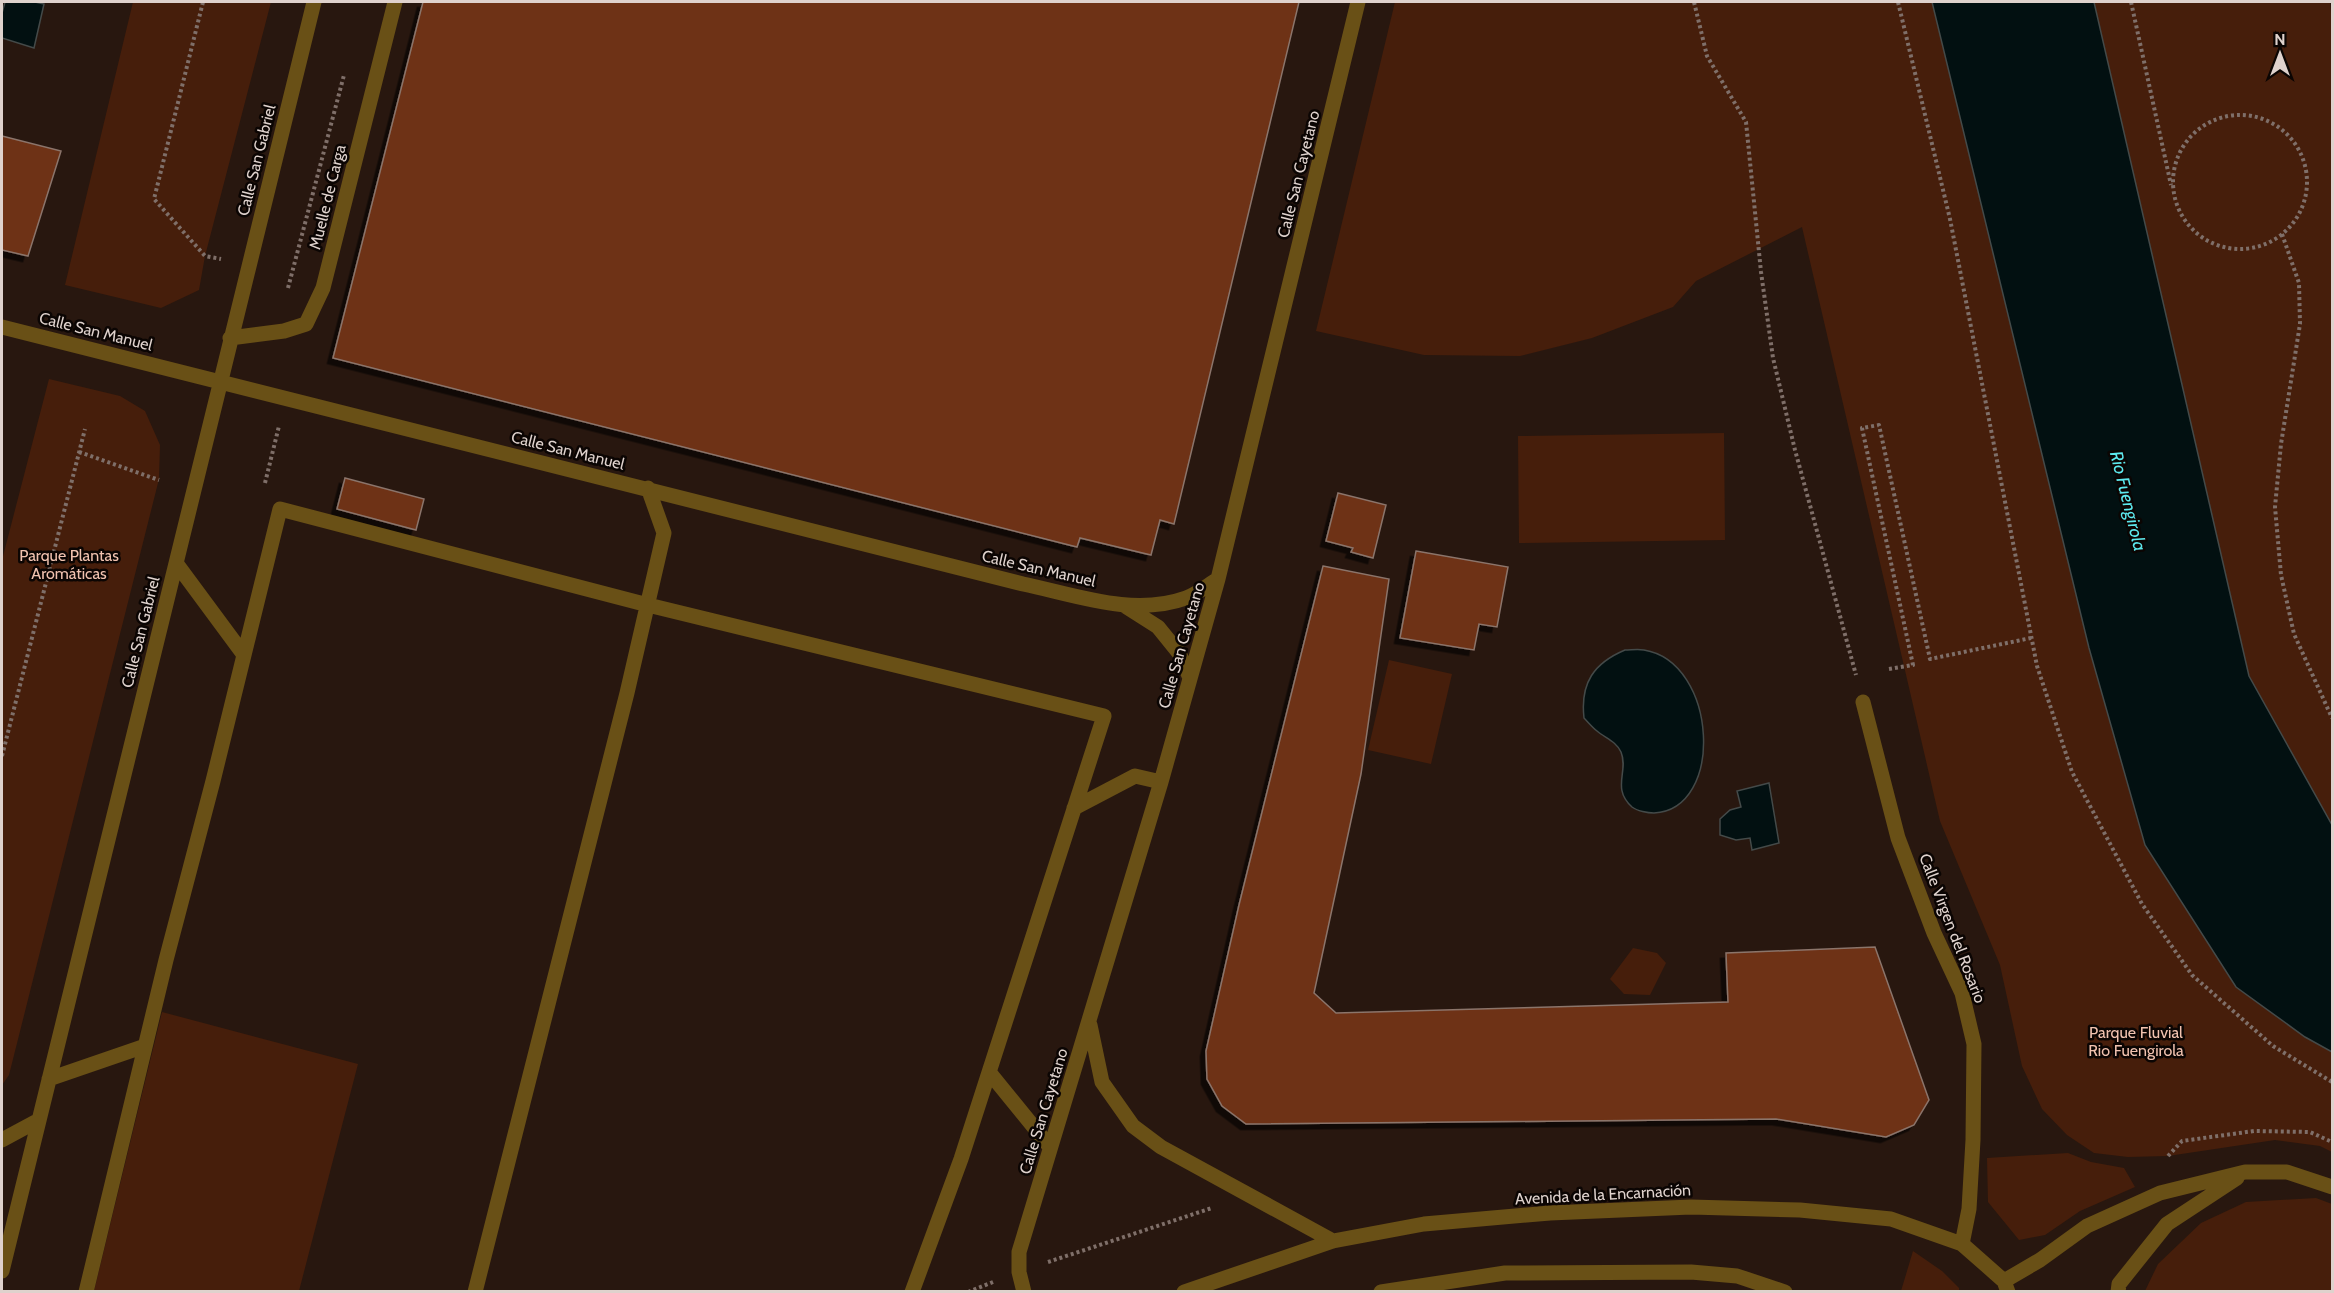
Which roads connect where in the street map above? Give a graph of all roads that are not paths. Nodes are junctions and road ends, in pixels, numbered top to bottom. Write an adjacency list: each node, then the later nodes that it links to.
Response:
1 (314, 2): 5 (street, Calle San Gabriel)
2 (395, 2): 5 (street, Muelle de Carga)
3 (1358, 2): 9 (street, Calle San Cayetano)
4 (2, 327): 6 (street, Calle San Manuel)
5 (230, 338): 6 (street, Calle San Gabriel)
6 (219, 381): 7 (street, Calle San Manuel); 8 (street, Calle San Gabriel)
7 (648, 488): 10 (street); 11 (street, Calle San Manuel)
8 (176, 563): 12 (street); 20 (street, Calle San Gabriel)
9 (1218, 579): 11 (street, Calle San Manuel); 13 (street, Calle San Cayetano)
10 (648, 605): 12 (street); 16 (street); 31 (street)
11 (1125, 606): 13 (street, Calle San Manuel)
12 (244, 655): 18 (street)
13 (1190, 678): 15 (street, Calle San Cayetano)
14 (1863, 702): 27 (street, Calle Virgen del Rosario)
15 (1161, 782): 16 (street); 17 (street, Calle San Cayetano)
16 (1074, 808): 19 (street)
17 (1089, 1023): 23 (street, Calle San Cayetano); 26 (street)
18 (145, 1046): 20 (street); 30 (street)
19 (989, 1072): 23 (street); 32 (street)
20 (49, 1078): 21 (street, Calle San Gabriel)
21 (39, 1120): 22 (street); 28 (street, Calle San Gabriel)
22 (2, 1140)
23 (1050, 1147): 33 (street, Calle San Cayetano)
24 (2245, 1173): 25 (street); 29 (street); 37 (street)
25 (2332, 1187)
26 (1333, 1240): 27 (street, Avenida de la Encarnación); 34 (street, Avenida de la Encarnación)
27 (1962, 1244): 29 (street, Avenida de la Encarnación)
28 (2, 1271)
29 (2006, 1286)
30 (86, 1292)
31 (475, 1292)
32 (912, 1292)
33 (1024, 1292)
34 (1184, 1292)
35 (1381, 1292): 36 (street)
36 (1785, 1292)
37 (2118, 1292)

